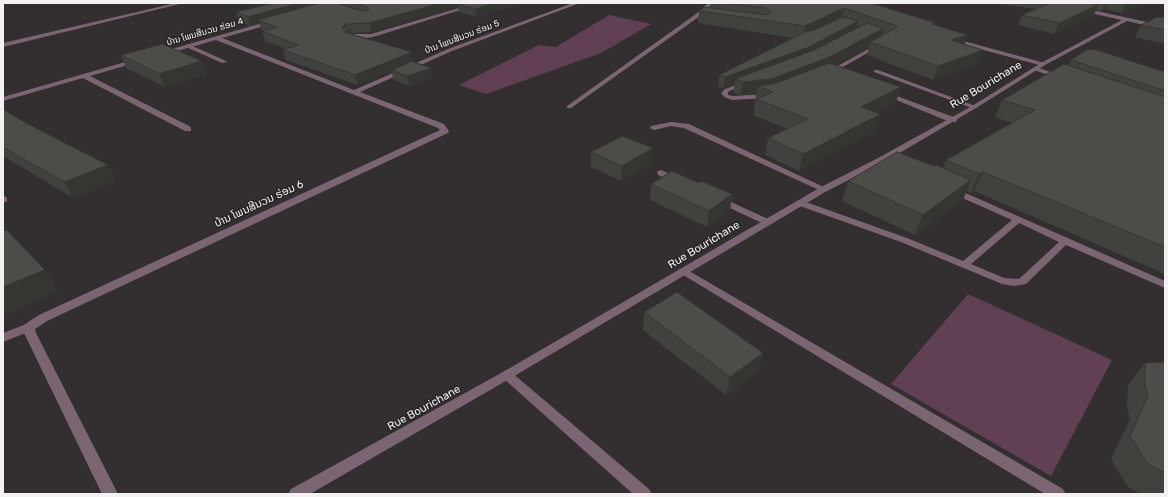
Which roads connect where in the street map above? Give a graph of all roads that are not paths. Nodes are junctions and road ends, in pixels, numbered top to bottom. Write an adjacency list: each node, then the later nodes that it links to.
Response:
1 (182, 3): 15 (street)
2 (481, 3): 11 (street)
3 (578, 3): 26 (street, ບ້ານ ໂພນສີນວນ ຮ່ອມ 5)
4 (711, 3): 6 (street)
5 (1074, 8): 8 (street)
6 (698, 14): 7 (street); 30 (street)
7 (705, 16)
8 (1126, 20): 10 (street); 20 (street, Rue Bourichane)
9 (277, 21): 12 (street, ບ້ານ ໂພນສີນວນ ຮ່ອມ 4)
10 (1165, 28)
11 (348, 36)
12 (216, 38): 16 (street, ບ້ານ ໂພນສີນວນ ຮ່ອມ 4); 26 (street, ບ້ານ ໂພນສີນວນ ຮ່ອມ 6)
13 (948, 39): 20 (street)
14 (883, 43): 22 (street)
15 (3, 45)
16 (188, 46): 17 (street, ບ້ານ ໂພນສີນວນ ຮ່ອມ 4); 19 (street)
17 (158, 55)
18 (144, 59): 23 (street)
19 (224, 62)
20 (1039, 66): 25 (street); 31 (street, Rue Bourichane)
21 (876, 71): 31 (street)
22 (838, 75)
23 (84, 76): 29 (street); 34 (street)
24 (756, 79): 28 (street)
25 (1066, 79)
26 (354, 92): 49 (street, ບ້ານ ໂພນສີນວນ ຮ່ອມ 6)
27 (881, 92): 32 (street)
28 (777, 93)
29 (3, 99)
30 (569, 107)
31 (974, 107): 32 (street, Rue Bourichane)
32 (953, 120): 35 (street, Rue Bourichane)
33 (654, 128): 40 (street)
34 (188, 129)
35 (883, 159): 36 (street); 40 (street, Rue Bourichane)
36 (897, 165)
37 (661, 173): 38 (street)
38 (689, 186)
39 (947, 187): 43 (street)
40 (824, 189): 42 (street, Rue Bourichane)
41 (710, 196): 44 (street)
42 (800, 203): 44 (street, Rue Bourichane); 46 (street)
43 (1018, 219): 45 (street); 46 (street)
44 (767, 222): 47 (street, Rue Bourichane)
45 (1066, 241): 46 (street); 48 (street)
46 (964, 265)
47 (684, 271): 51 (street, Rue Bourichane); 55 (street)
48 (1165, 285)
49 (29, 327): 50 (street); 52 (street)
50 (3, 338)
51 (507, 375): 53 (street, Rue Bourichane); 54 (street)
52 (110, 494)
53 (296, 494)
54 (644, 494)
55 (1058, 494)

